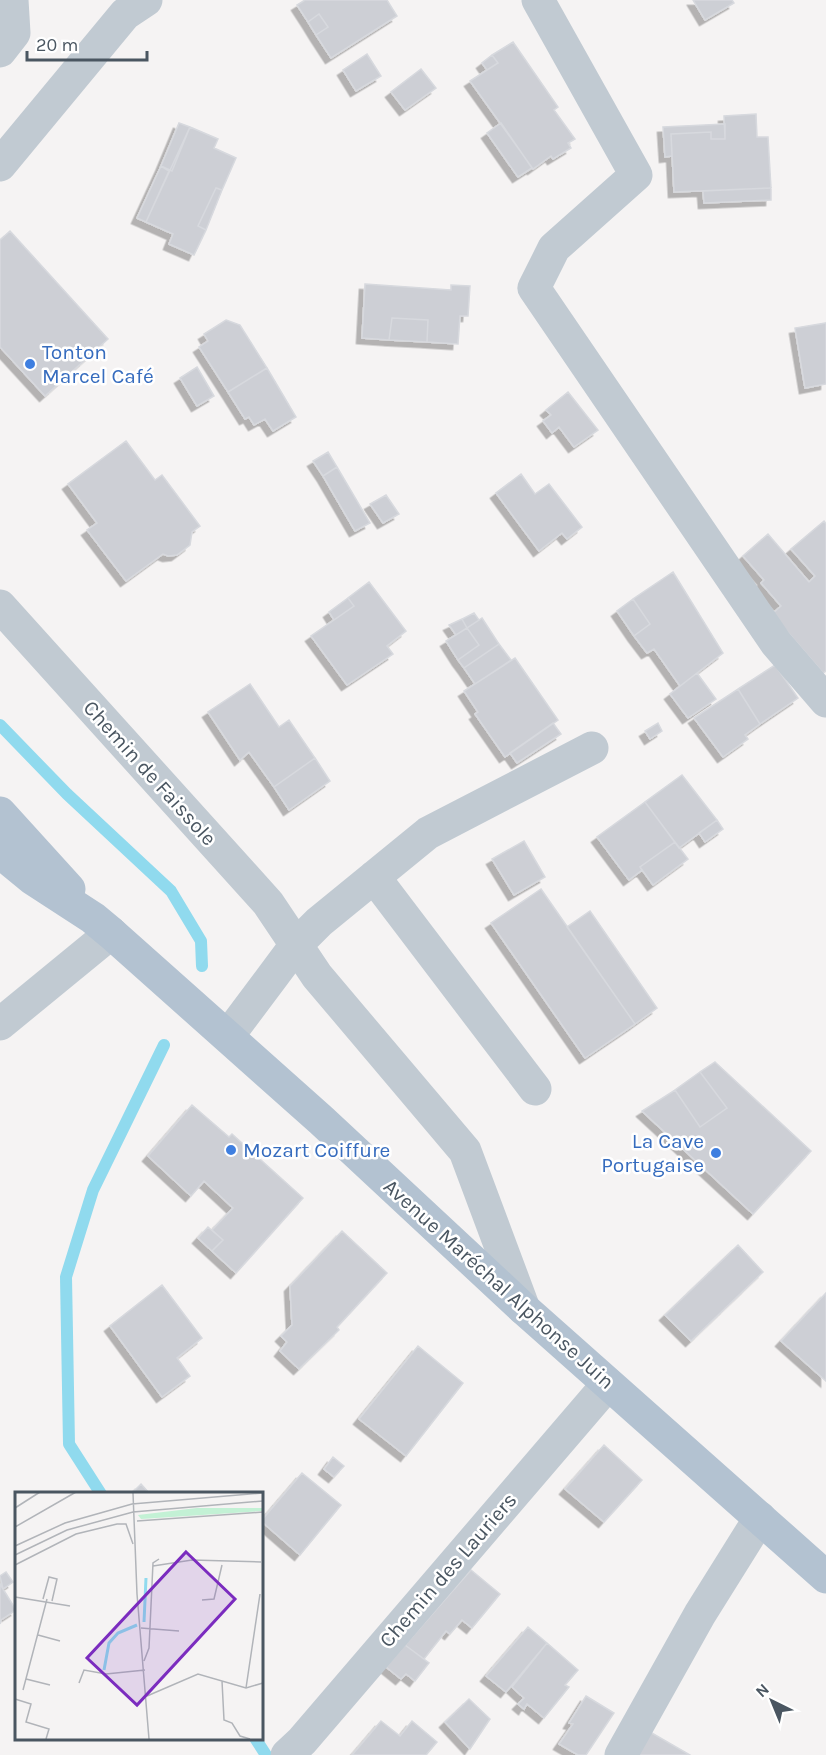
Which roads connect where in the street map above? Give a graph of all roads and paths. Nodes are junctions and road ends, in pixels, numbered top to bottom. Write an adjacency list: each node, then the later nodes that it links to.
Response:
1 (12, 0): 4 (street)
2 (146, 0): 5 (street)
3 (538, 0): 7 (street)
4 (0, 51)
5 (0, 165)
6 (0, 606): 13 (street, Chemin de Faissole)
7 (826, 700)
8 (592, 748): 11 (street)
9 (0, 813): 12 (main road, Avenue Maréchal Alphonse Juin)
10 (0, 852): 12 (main road, Avenue Maréchal Alphonse Juin)
11 (374, 877): 13 (street); 16 (street)
12 (102, 925): 14 (street); 15 (main road, Avenue Maréchal Alphonse Juin)
13 (296, 945): 15 (street); 17 (street, Chemin de Faissole)
14 (0, 1024)
15 (228, 1036): 17 (main road, Avenue Maréchal Alphonse Juin)
16 (535, 1089)
17 (524, 1309): 18 (main road, Avenue Maréchal Alphonse Juin)
18 (608, 1384): 19 (main road, Avenue Maréchal Alphonse Juin); 21 (street, Chemin des Lauriers)
19 (760, 1518): 20 (main road, Avenue Maréchal Alphonse Juin); 22 (street)
20 (826, 1576)
21 (287, 1755)
22 (621, 1755)

